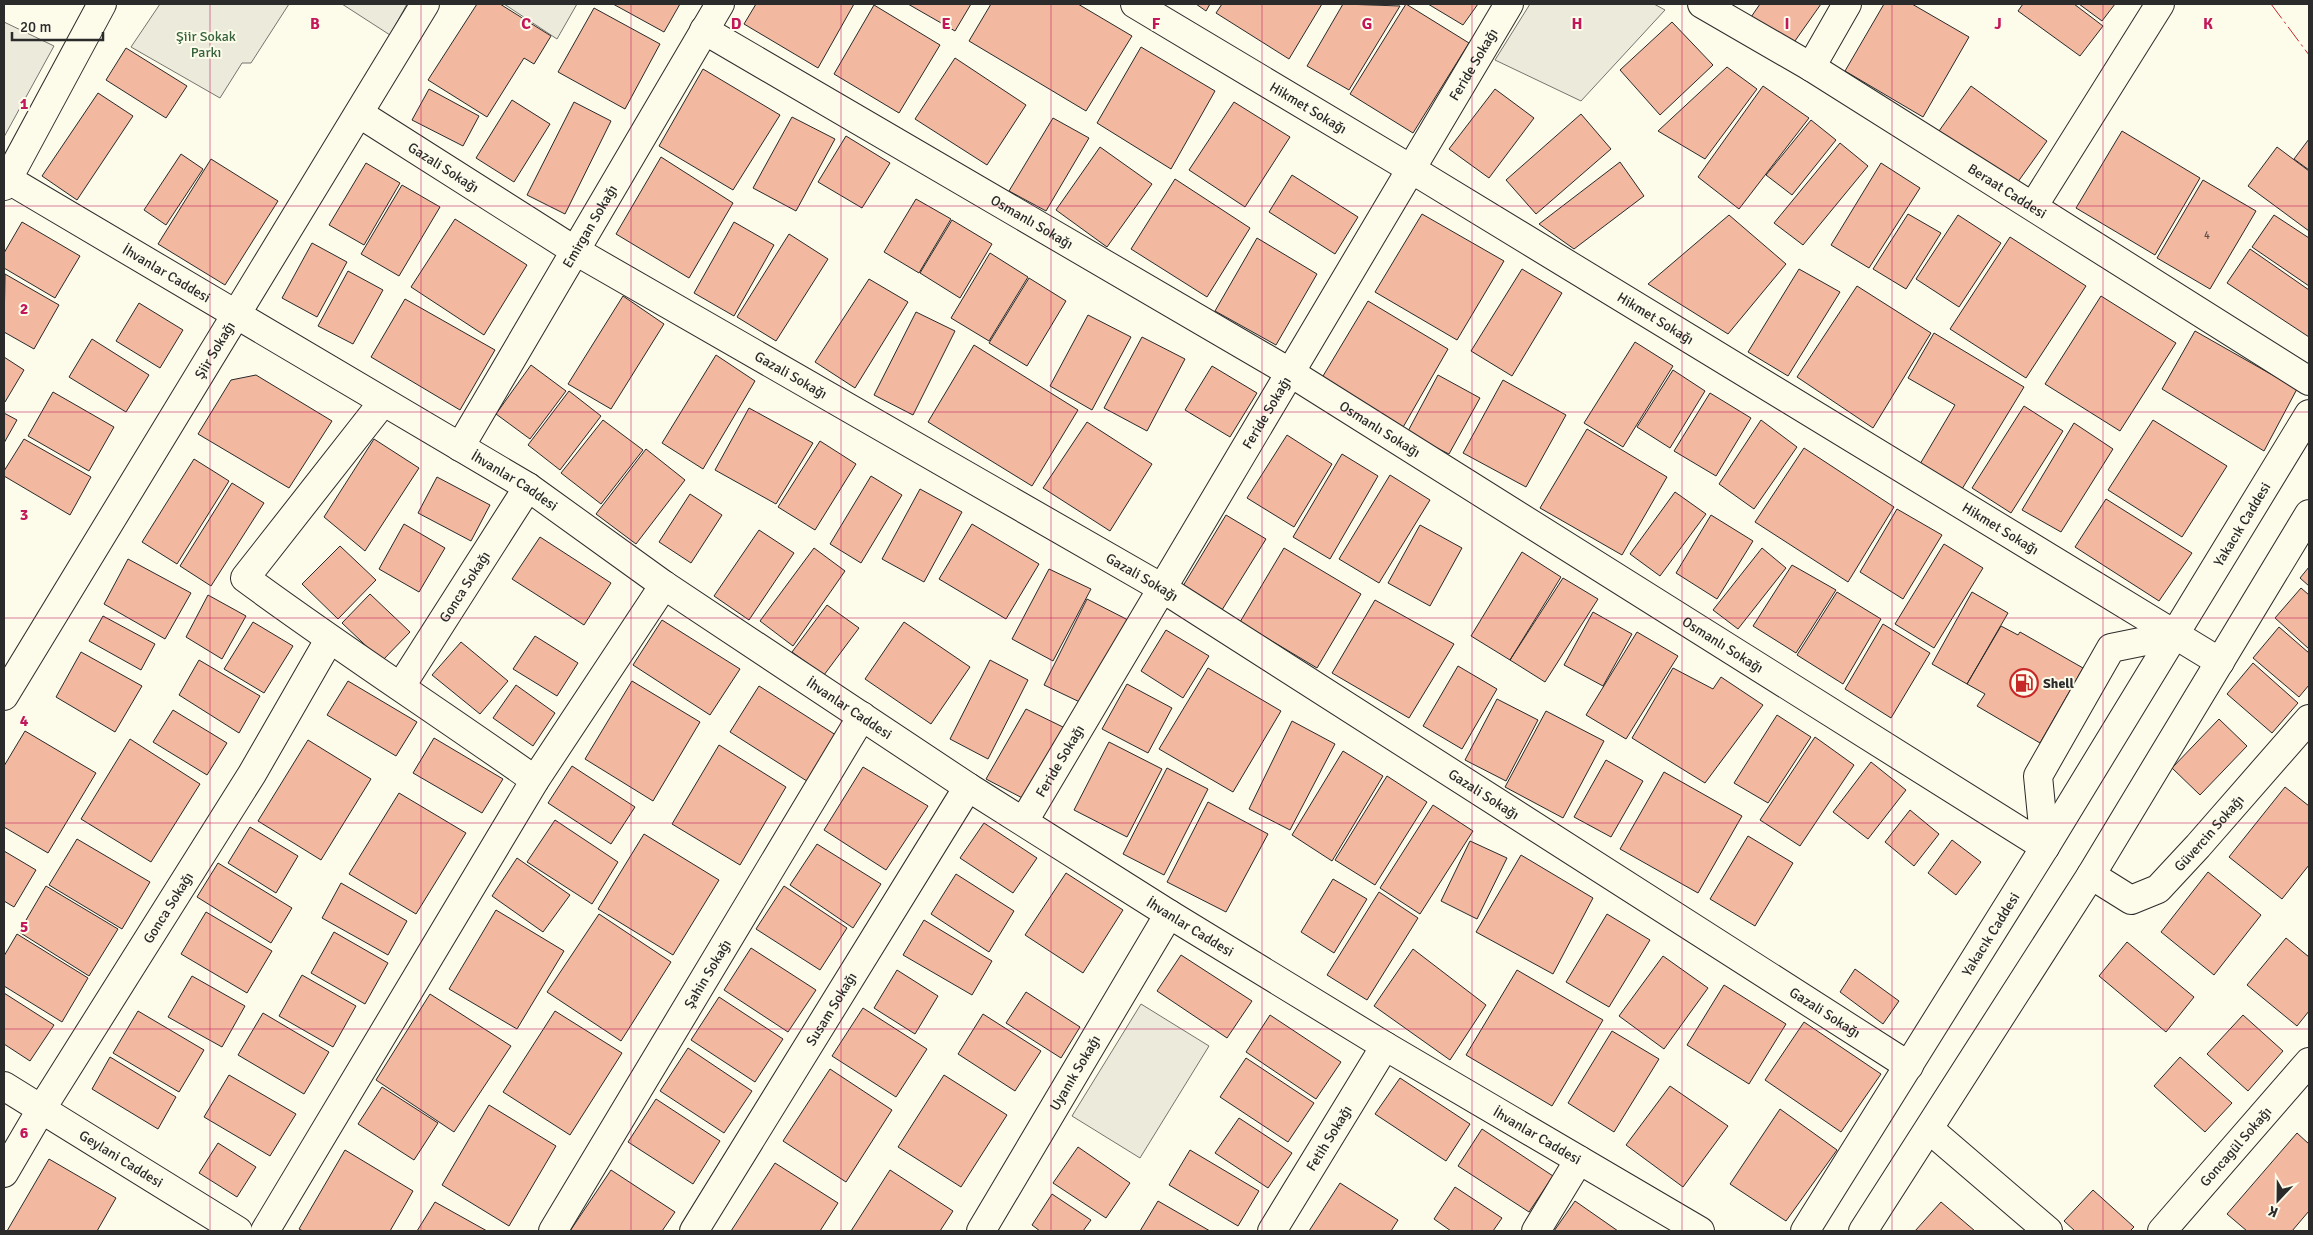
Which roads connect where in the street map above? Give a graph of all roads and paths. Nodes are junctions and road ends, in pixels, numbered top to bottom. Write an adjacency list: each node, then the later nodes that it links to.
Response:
1 (102, 4): 13 (street)
2 (425, 4): 11 (street, Şiir Sokağı)
3 (720, 4): 9 (street, Emirgan Sokağı)
4 (1135, 4): 12 (street, Hikmet Sokağı)
5 (1509, 4): 12 (street, Feride Sokağı)
6 (1702, 4): 10 (street, Beraat Caddesi)
7 (1847, 4): 10 (street)
8 (2160, 4): 14 (street)
9 (704, 30): 15 (street, Emirgan Sokağı); 17 (street, Osmanlı Sokağı)
10 (1811, 66): 14 (street, Beraat Caddesi)
11 (360, 114): 15 (street, Gazali Sokağı); 16 (street, Şiir Sokağı)
12 (1411, 169): 17 (street, Feride Sokağı); 26 (street, Hikmet Sokağı)
13 (5, 181): 16 (street, İhvanlar Caddesi)
14 (2034, 205): 18 (street, Beraat Caddesi)
15 (574, 250): 21 (street, Emirgan Sokağı); 25 (street, Gazali Sokağı)
16 (235, 315): 19 (street, İhvanlar Caddesi); 30 (street, Şiir Sokağı)
17 (1291, 373): 25 (street, Feride Sokağı); 36 (street, Osmanlı Sokağı)
18 (2309, 381)
19 (383, 402): 21 (street, İhvanlar Caddesi); 27 (street)
20 (2309, 414): 26 (street, Yakacık Caddesi)
21 (460, 447): 22 (street, İhvanlar Caddesi)
22 (528, 487): 24 (street, İhvanlar Caddesi); 29 (street, Gonca Sokağı)
23 (2309, 514): 28 (street)
24 (664, 585): 31 (street, İhvanlar Caddesi); 33 (street)
25 (1162, 588): 35 (street, Feride Sokağı); 41 (street, Gazali Sokağı)
26 (2175, 635): 28 (street); 36 (street, Yakacık Caddesi); 36 (street)
27 (329, 640): 29 (street); 43 (street, Gonca Sokağı)
28 (2220, 662): 37 (street)
29 (401, 686): 33 (street)
30 (4, 696)
31 (862, 716): 34 (street, İhvanlar Caddesi); 49 (street, Şahin Sokağı)
32 (2309, 719): 37 (street, Güvercin Sokağı)
33 (536, 780): 48 (street)
34 (968, 787): 35 (street, İhvanlar Caddesi); 50 (street, Susam Sokağı)
35 (1024, 821): 38 (street, İhvanlar Caddesi)
36 (2045, 848): 41 (street, Yakacık Caddesi)
37 (2091, 875): 44 (street)
38 (1169, 914): 39 (street, İhvanlar Caddesi); 51 (street, Uyanık Sokağı)
39 (1385, 1046): 45 (street, İhvanlar Caddesi); 52 (street, Fetih Sokağı)
40 (2309, 1062): 58 (street, Goncagül Sokağı)
41 (1908, 1066): 55 (street, Yakacık Caddesi)
42 (4, 1086): 43 (street, Geylani Caddesi)
43 (42, 1108): 46 (street, Gonca Sokağı); 47 (street, Geylani Caddesi)
44 (1929, 1129): 56 (street); 57 (street)
45 (1579, 1160): 53 (street); 54 (street, İhvanlar Caddesi)
46 (4, 1173)
47 (238, 1231)
48 (264, 1231)
49 (553, 1231)
50 (694, 1231)
51 (981, 1231)
52 (1272, 1231)
53 (1536, 1231)
54 (1700, 1231)
55 (1805, 1231)
56 (1864, 1231)
57 (2048, 1231)
58 (2162, 1231)

